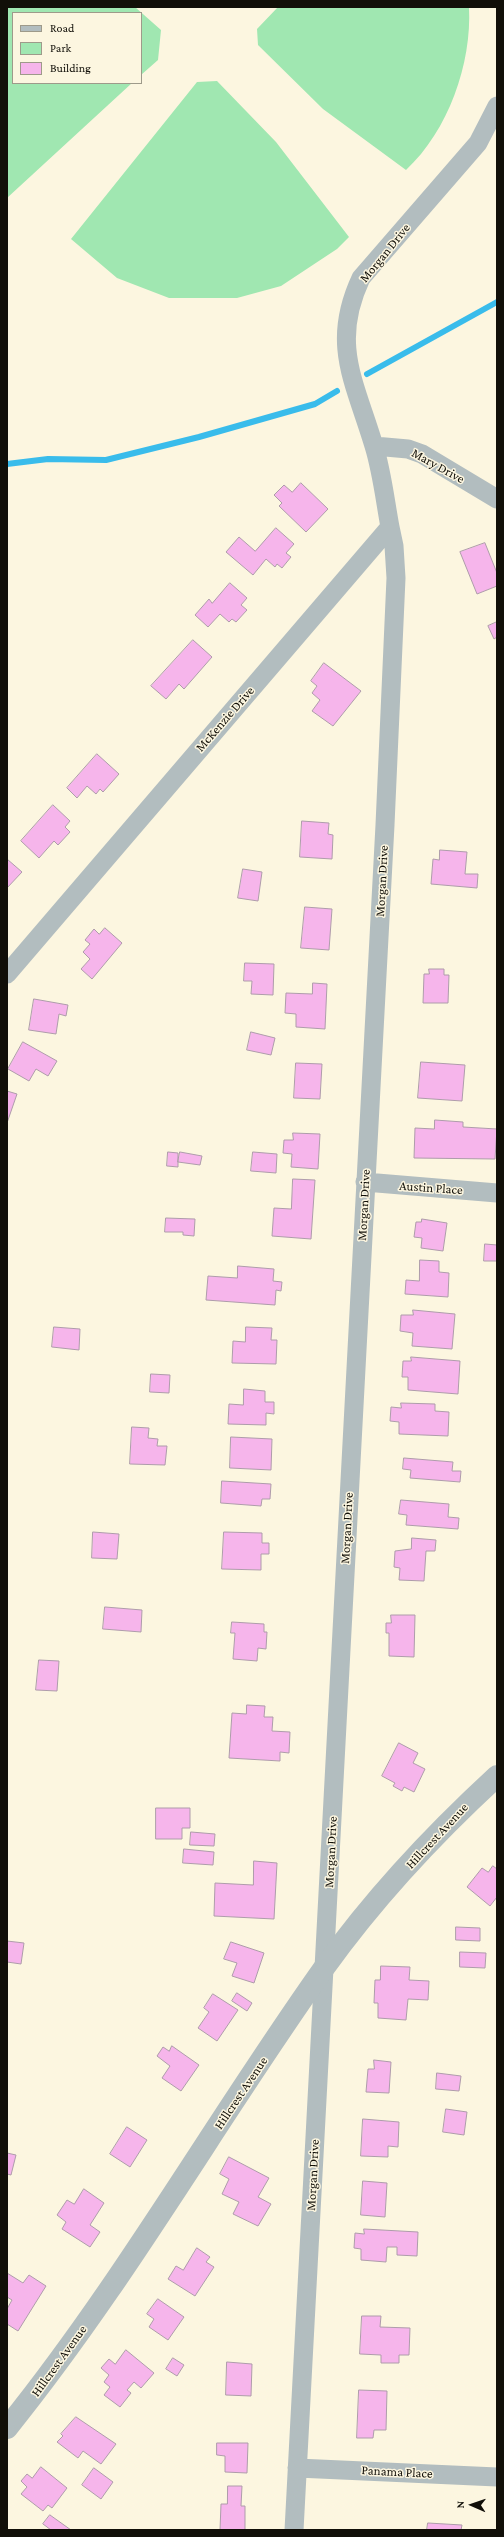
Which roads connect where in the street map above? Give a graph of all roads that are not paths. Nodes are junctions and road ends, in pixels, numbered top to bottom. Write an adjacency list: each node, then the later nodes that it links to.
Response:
1 (497, 106): 2 (street, Morgan Drive)
2 (374, 446): 3 (street, Mary Drive); 4 (street)
3 (497, 500)
4 (390, 527): 5 (street, McKenzie Drive); 6 (street, Morgan Drive)
5 (7, 974)
6 (365, 1182): 7 (street, Austin Place); 9 (street, Morgan Drive)
7 (497, 1193)
8 (497, 1776): 9 (street, Hillcrest Avenue)
9 (325, 1967): 10 (street, Hillcrest Avenue); 11 (street, Morgan Drive)
10 (7, 2428)
11 (297, 2468): 12 (street, Panama Place); 13 (street, Morgan Drive)
12 (497, 2477)
13 (294, 2530)

